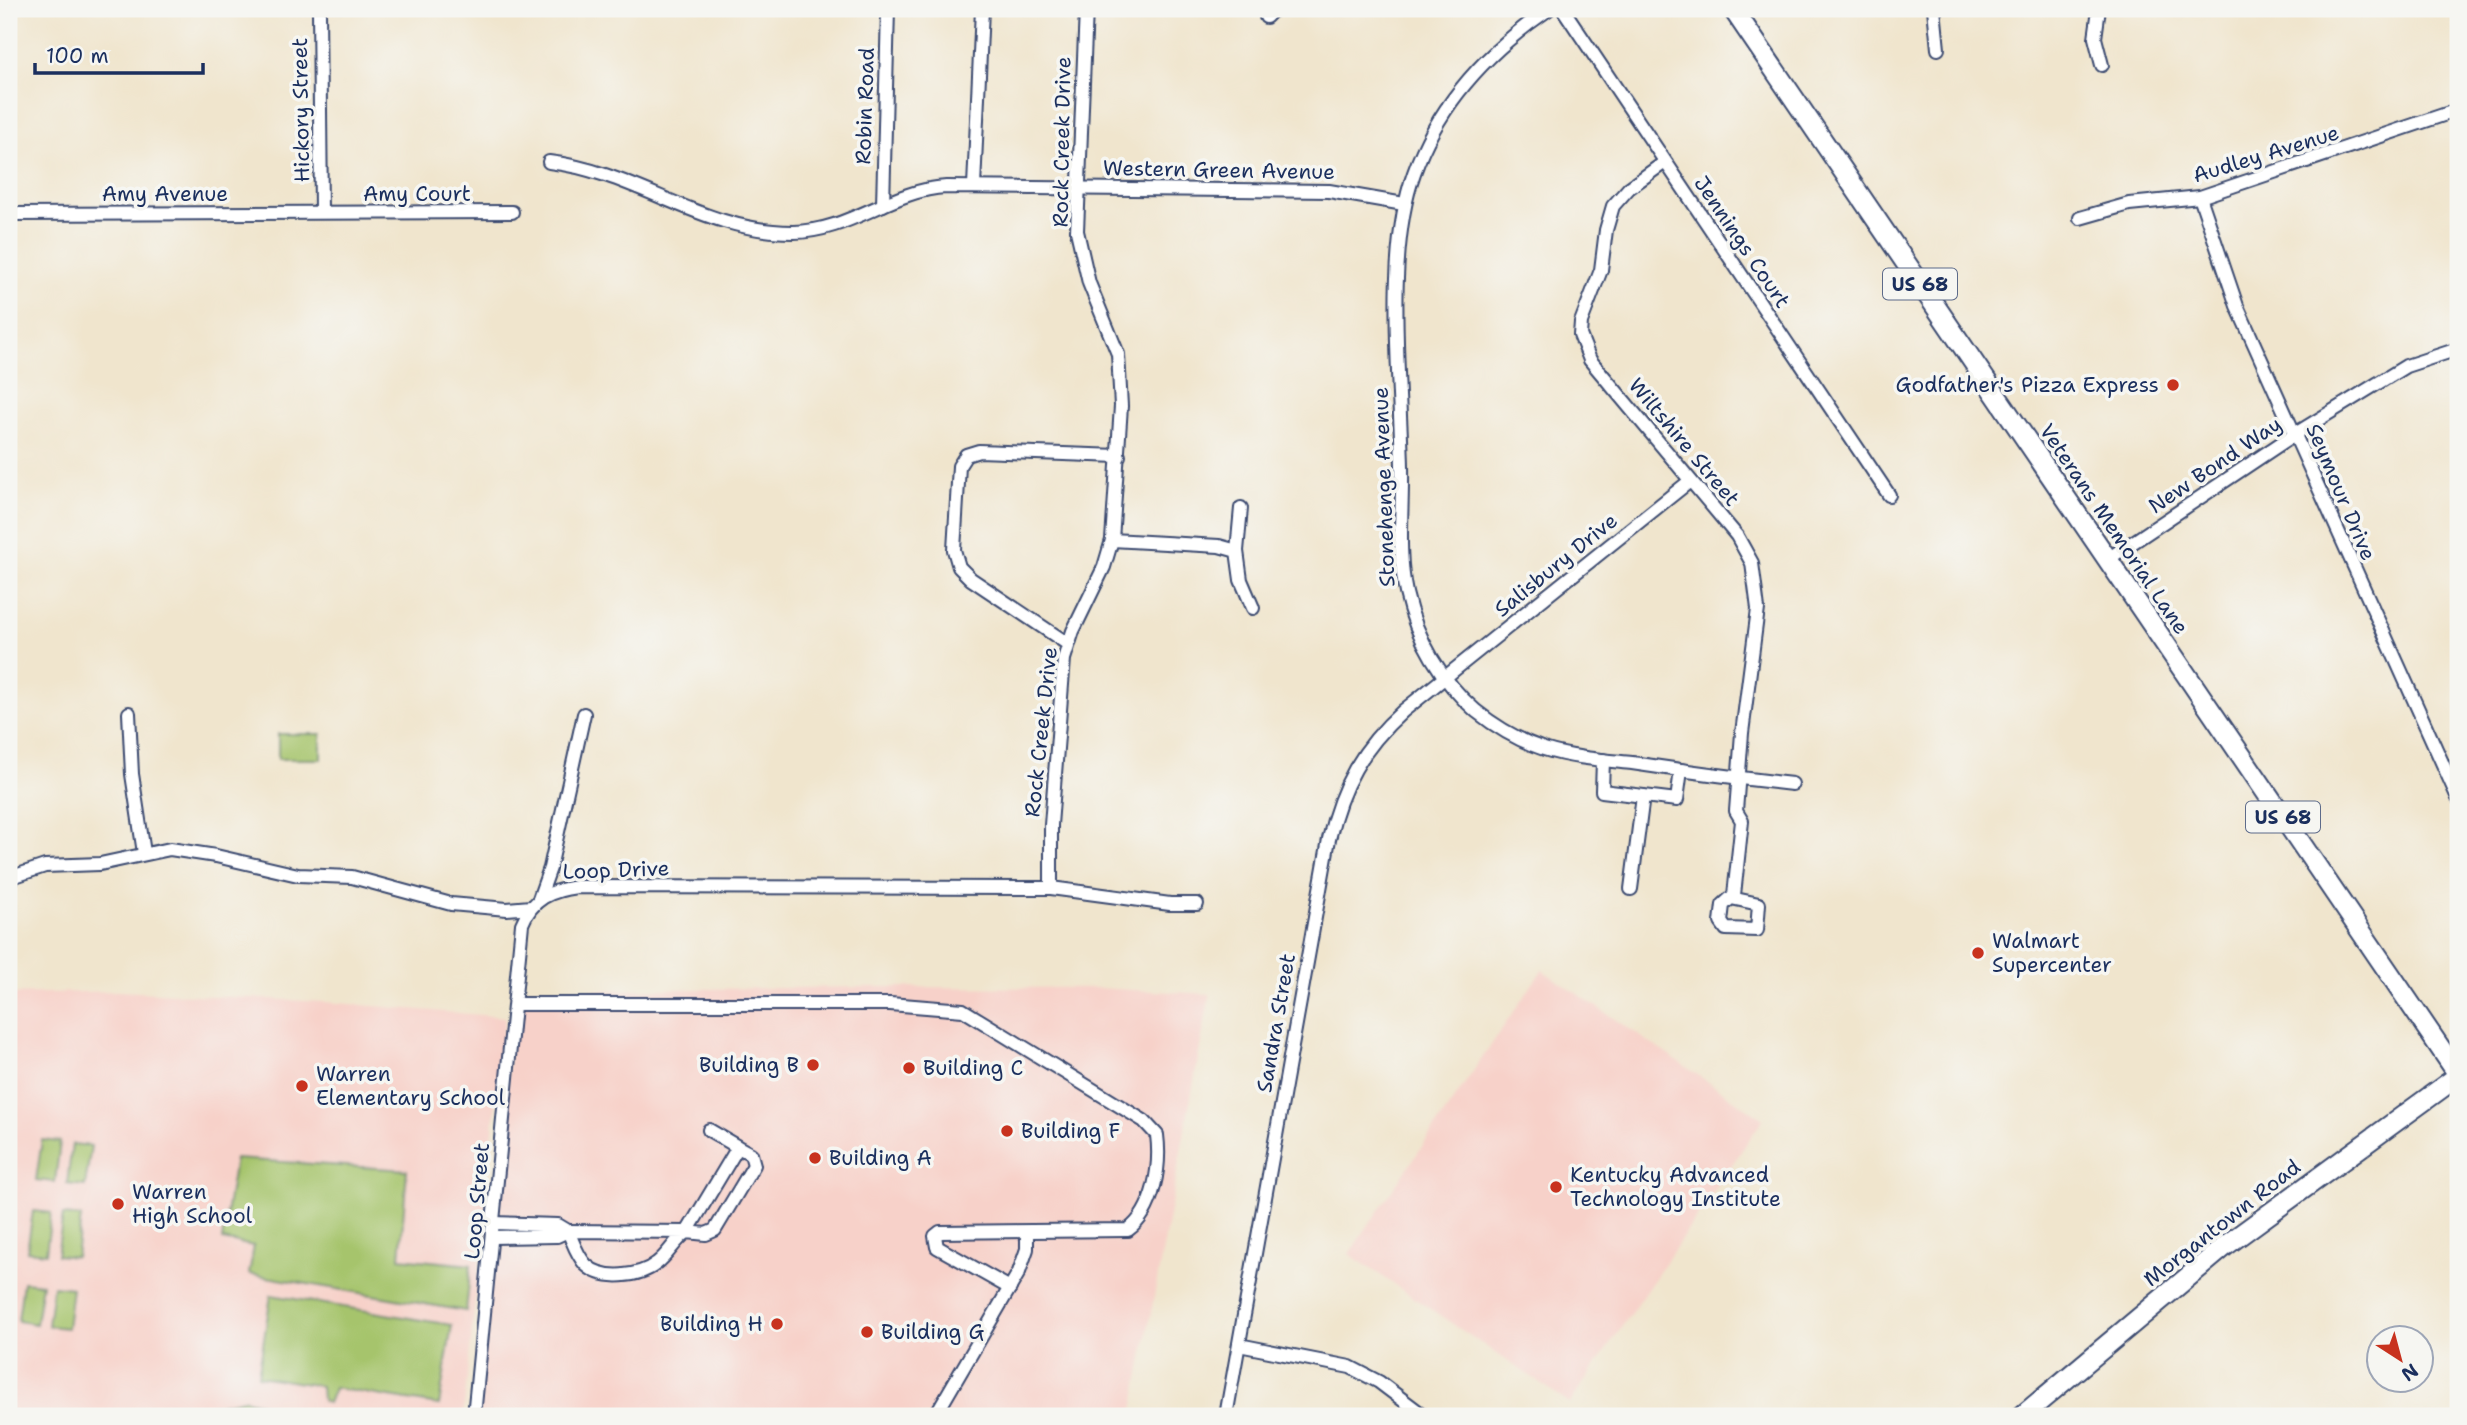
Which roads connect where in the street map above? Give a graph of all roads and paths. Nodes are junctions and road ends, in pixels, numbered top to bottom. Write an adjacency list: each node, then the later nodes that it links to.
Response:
1 (319, 9): 20 (street, Hickory Street)
2 (888, 9): 19 (street, Robin Road)
3 (982, 9): 15 (street)
4 (1086, 9): 16 (street, Rock Creek Drive)
5 (1549, 9): 18 (street, Stonehenge Avenue)
6 (1563, 9): 14 (street, Jennings Court)
7 (1733, 9): 32 (main road, Veterans Memorial Lane / US 68)
8 (1934, 9): 10 (street)
9 (2099, 9): 11 (street)
10 (1938, 49)
11 (2102, 65)
12 (2458, 110): 17 (street, Audley Avenue)
13 (549, 162): 19 (street, Western Green Avenue)
14 (1665, 162): 27 (street, Wiltshire Street); 28 (street, Jennings Court)
15 (974, 186): 16 (street, Western Green Avenue); 19 (street, Western Green Avenue)
16 (1078, 187): 18 (street, Western Green Avenue); 26 (street, Rock Creek Drive)
17 (2200, 197): 23 (street, Audley Avenue); 25 (street, Seymour Drive)
18 (1404, 204): 35 (street, Stonehenge Avenue)
19 (883, 205)
20 (321, 212): 21 (street, Amy Court); 22 (street, Amy Avenue)
21 (512, 212)
22 (9, 214)
23 (2080, 218)
24 (2458, 349): 25 (street, New Bond Way)
25 (2295, 434): 32 (street, New Bond Way); 43 (street, Seymour Drive)
26 (1119, 456): 30 (street, Rock Creek Drive); 34 (street)
27 (1690, 481): 35 (street, Salisbury Drive); 40 (street, Wiltshire Street)
28 (1889, 495)
29 (1241, 508): 31 (street)
30 (1112, 540): 31 (street); 34 (street, Rock Creek Drive)
31 (1237, 551): 33 (street)
32 (2108, 559): 52 (main road, Veterans Memorial Lane / US 68)
33 (1253, 608)
34 (1068, 644): 46 (street, Rock Creek Drive)
35 (1446, 679): 38 (street, Stonehenge Avenue); 63 (street, Sandra Street)
36 (129, 713): 44 (street)
37 (584, 713): 49 (street, Loop Street)
38 (1603, 760): 39 (street, Stonehenge Avenue); 42 (street)
39 (1681, 770): 40 (street, Stonehenge Avenue); 42 (street)
40 (1739, 778): 41 (street, Stonehenge Avenue); 48 (street, Wiltshire Street)
41 (1792, 784)
42 (1643, 796): 47 (street)
43 (2458, 798)
44 (144, 853): 45 (street, Loop Drive); 49 (street, Loop Drive)
45 (9, 878)
46 (1051, 888): 49 (street, Loop Drive); 50 (street, Loop Drive)
47 (1631, 889)
48 (1731, 898)
49 (535, 904): 51 (street, Loop Street)
50 (1197, 904)
51 (515, 1003): 55 (street, Loop Street); 59 (street)
52 (2458, 1075): 68 (main road, Morgantown Road)
53 (709, 1130): 54 (street)
54 (738, 1147): 58 (street); 58 (street)
55 (494, 1223): 56 (street); 60 (street, Loop Street)
56 (568, 1231): 57 (street); 60 (street); 61 (street)
57 (661, 1232): 58 (street); 61 (street)
58 (687, 1232): 61 (street)
59 (1027, 1233): 62 (street); 62 (street)
60 (493, 1237): 64 (street, Loop Street)
61 (670, 1249)
62 (1010, 1289): 65 (street)
63 (1239, 1345): 66 (street, Sandra Street); 67 (street)
64 (474, 1416)
65 (935, 1416)
66 (1226, 1416)
67 (1424, 1416)
68 (2022, 1416)

